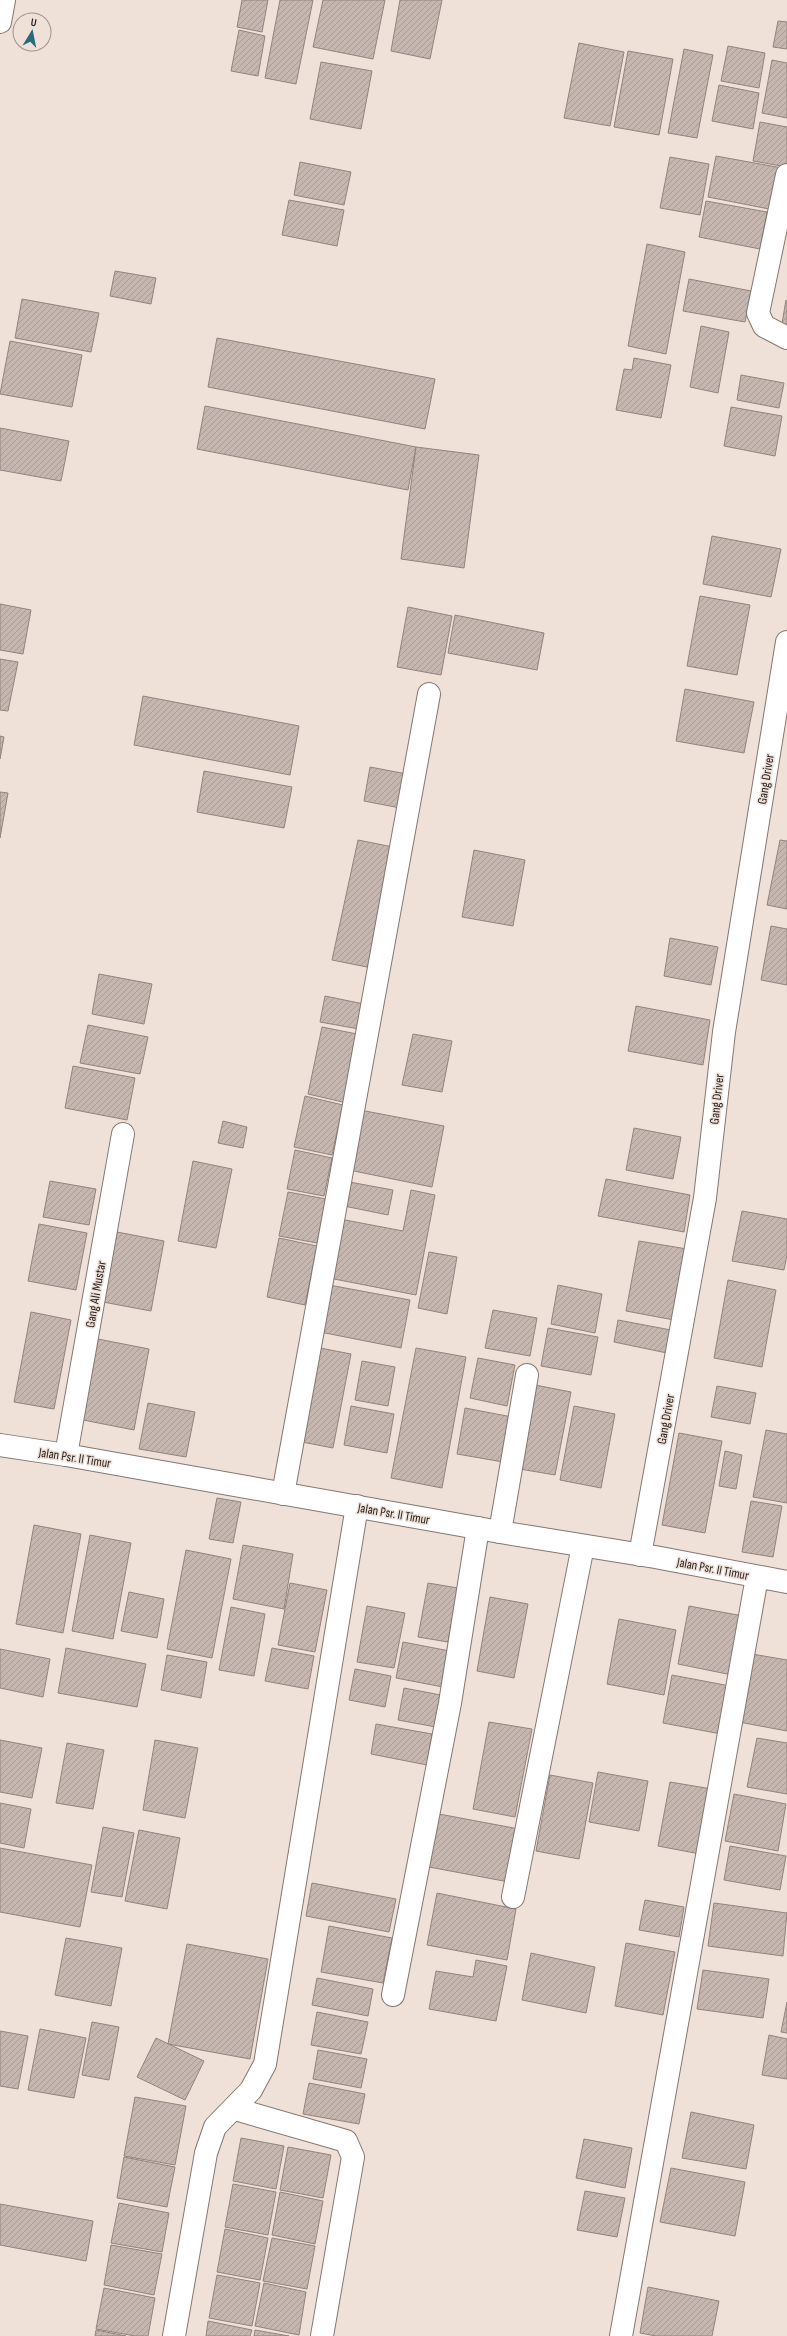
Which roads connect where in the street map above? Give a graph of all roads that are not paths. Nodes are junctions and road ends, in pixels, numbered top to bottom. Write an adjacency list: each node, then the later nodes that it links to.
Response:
1 (4, 0): 2 (street)
2 (0, 22)
3 (787, 175): 4 (street)
4 (787, 338)
5 (787, 642): 16 (street, Gang Driver)
6 (429, 694): 11 (street)
7 (123, 1134): 10 (street, Gang Ali Mustar)
8 (527, 1375): 14 (street)
9 (0, 1445): 10 (street, Jalan Psr. II Timur)
10 (66, 1455): 11 (street, Jalan Psr. II Timur)
11 (284, 1494): 12 (street, Jalan Psr. II Timur)
12 (357, 1506): 13 (street, Jalan Psr. II Timur); 21 (street)
13 (478, 1528): 14 (street, Jalan Psr. II Timur); 20 (street)
14 (500, 1532): 15 (street, Jalan Psr. II Timur)
15 (583, 1546): 16 (street, Jalan Psr. II Timur); 19 (street)
16 (640, 1555): 17 (street, Jalan Psr. II Timur)
17 (757, 1577): 18 (street, Jalan Psr. II Timur); 24 (street)
18 (787, 1582)
19 (513, 1897)
20 (393, 1995)
21 (235, 2109): 22 (street); 23 (street)
22 (174, 2336)
23 (322, 2336)
24 (621, 2336)

